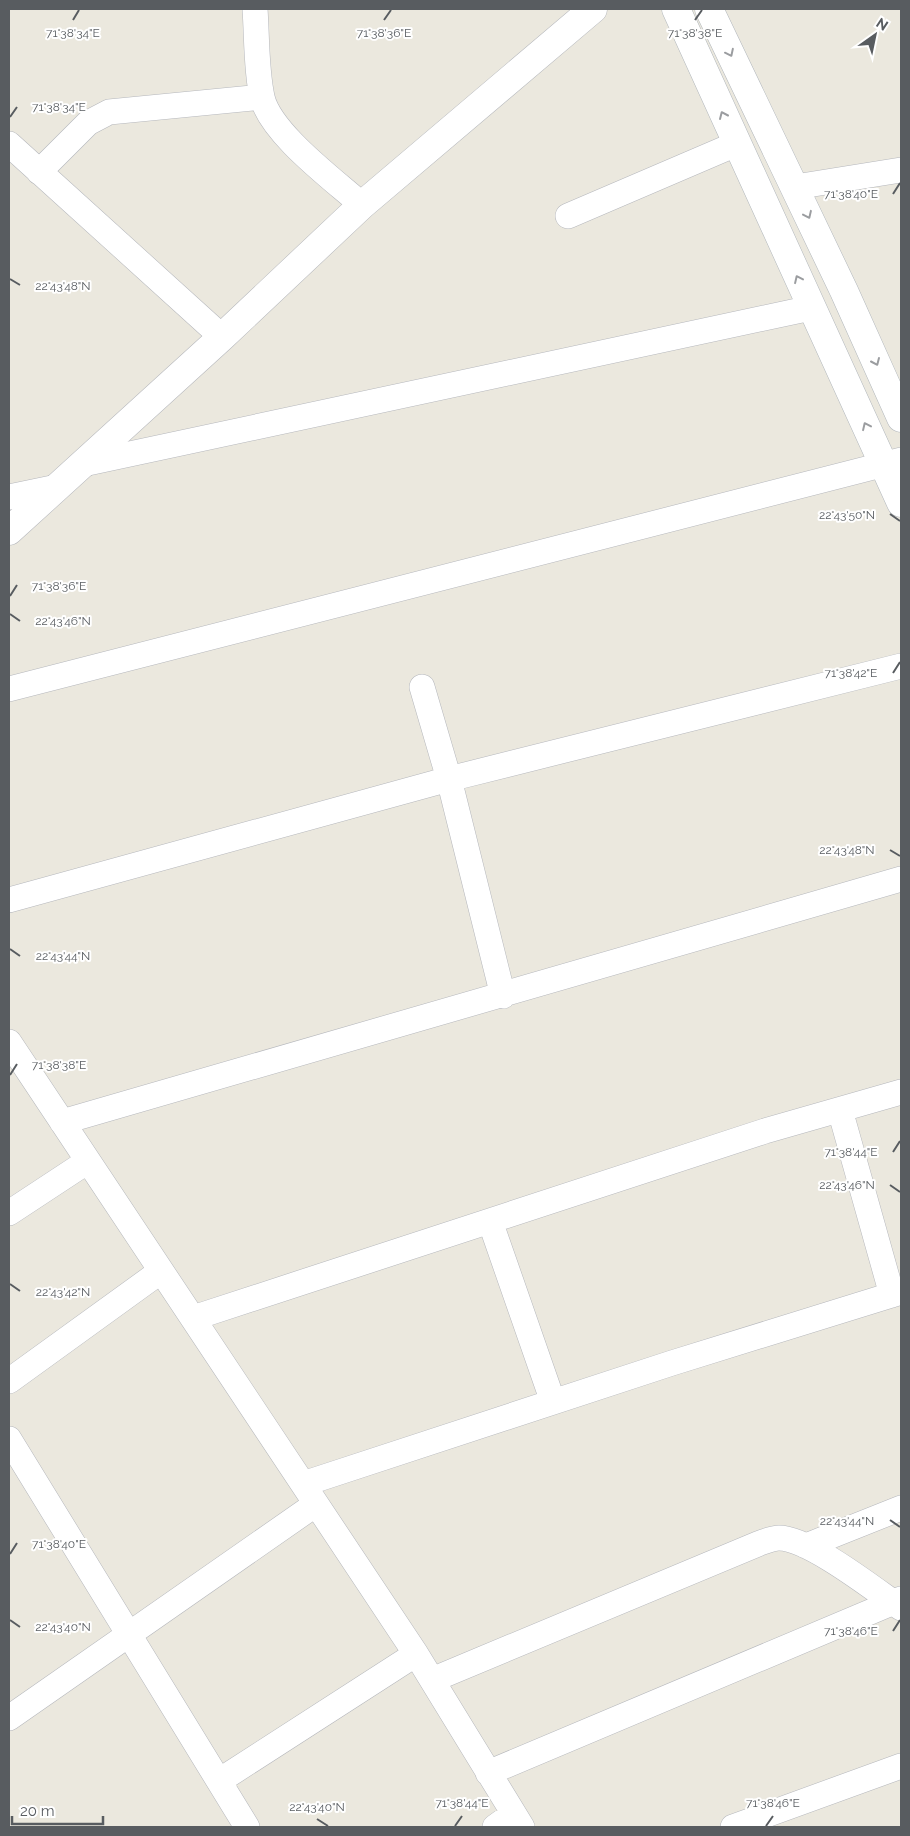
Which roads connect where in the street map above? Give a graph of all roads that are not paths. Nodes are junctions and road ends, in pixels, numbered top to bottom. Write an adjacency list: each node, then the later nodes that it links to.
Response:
1 (255, 9): 5 (street)
2 (592, 9): 10 (main road)
3 (676, 9): 6 (main road, one-way to 3)
4 (709, 9): 9 (main road, one-way to 9)
5 (262, 98): 7 (street); 10 (street)
6 (736, 144): 11 (street); 12 (main road, one-way to 6)
7 (20, 160): 13 (street)
8 (901, 170): 9 (street)
9 (795, 187): 14 (main road, one-way to 14)
10 (362, 205): 13 (main road)
11 (568, 216)
12 (811, 308): 15 (main road, one-way to 12); 16 (street)
13 (222, 337): 16 (main road)
14 (901, 418)
15 (893, 463): 19 (main road); 23 (street)
16 (83, 464): 17 (main road)
17 (57, 487): 18 (street); 20 (main road)
18 (9, 497)
19 (901, 502)
20 (9, 531)
21 (901, 666): 24 (street)
22 (422, 687): 24 (street)
23 (9, 689)
24 (449, 779): 26 (street); 27 (street)
25 (901, 879): 27 (street)
26 (9, 900)
27 (503, 996): 31 (street)
28 (9, 1042): 31 (street)
29 (901, 1092): 30 (street)
30 (840, 1110): 34 (street); 36 (street)
31 (62, 1122): 32 (street)
32 (88, 1161): 33 (street); 35 (street)
33 (9, 1213)
34 (490, 1221): 37 (street); 39 (street)
35 (161, 1271): 37 (street); 38 (street)
36 (896, 1294): 39 (street)
37 (192, 1318): 41 (street)
38 (9, 1381)
39 (553, 1402): 41 (street)
40 (9, 1439): 45 (street)
41 (309, 1494): 45 (street); 46 (street)
42 (901, 1508): 43 (street)
43 (806, 1546): 44 (street); 47 (street)
44 (898, 1603): 50 (street)
45 (130, 1635): 48 (street); 51 (street)
46 (416, 1654): 47 (street); 51 (street)
47 (432, 1680): 50 (street)
48 (9, 1718)
49 (901, 1766): 54 (street)
50 (488, 1773): 52 (street)
51 (219, 1781): 53 (street)
52 (510, 1823)
53 (247, 1827)
54 (733, 1827)

